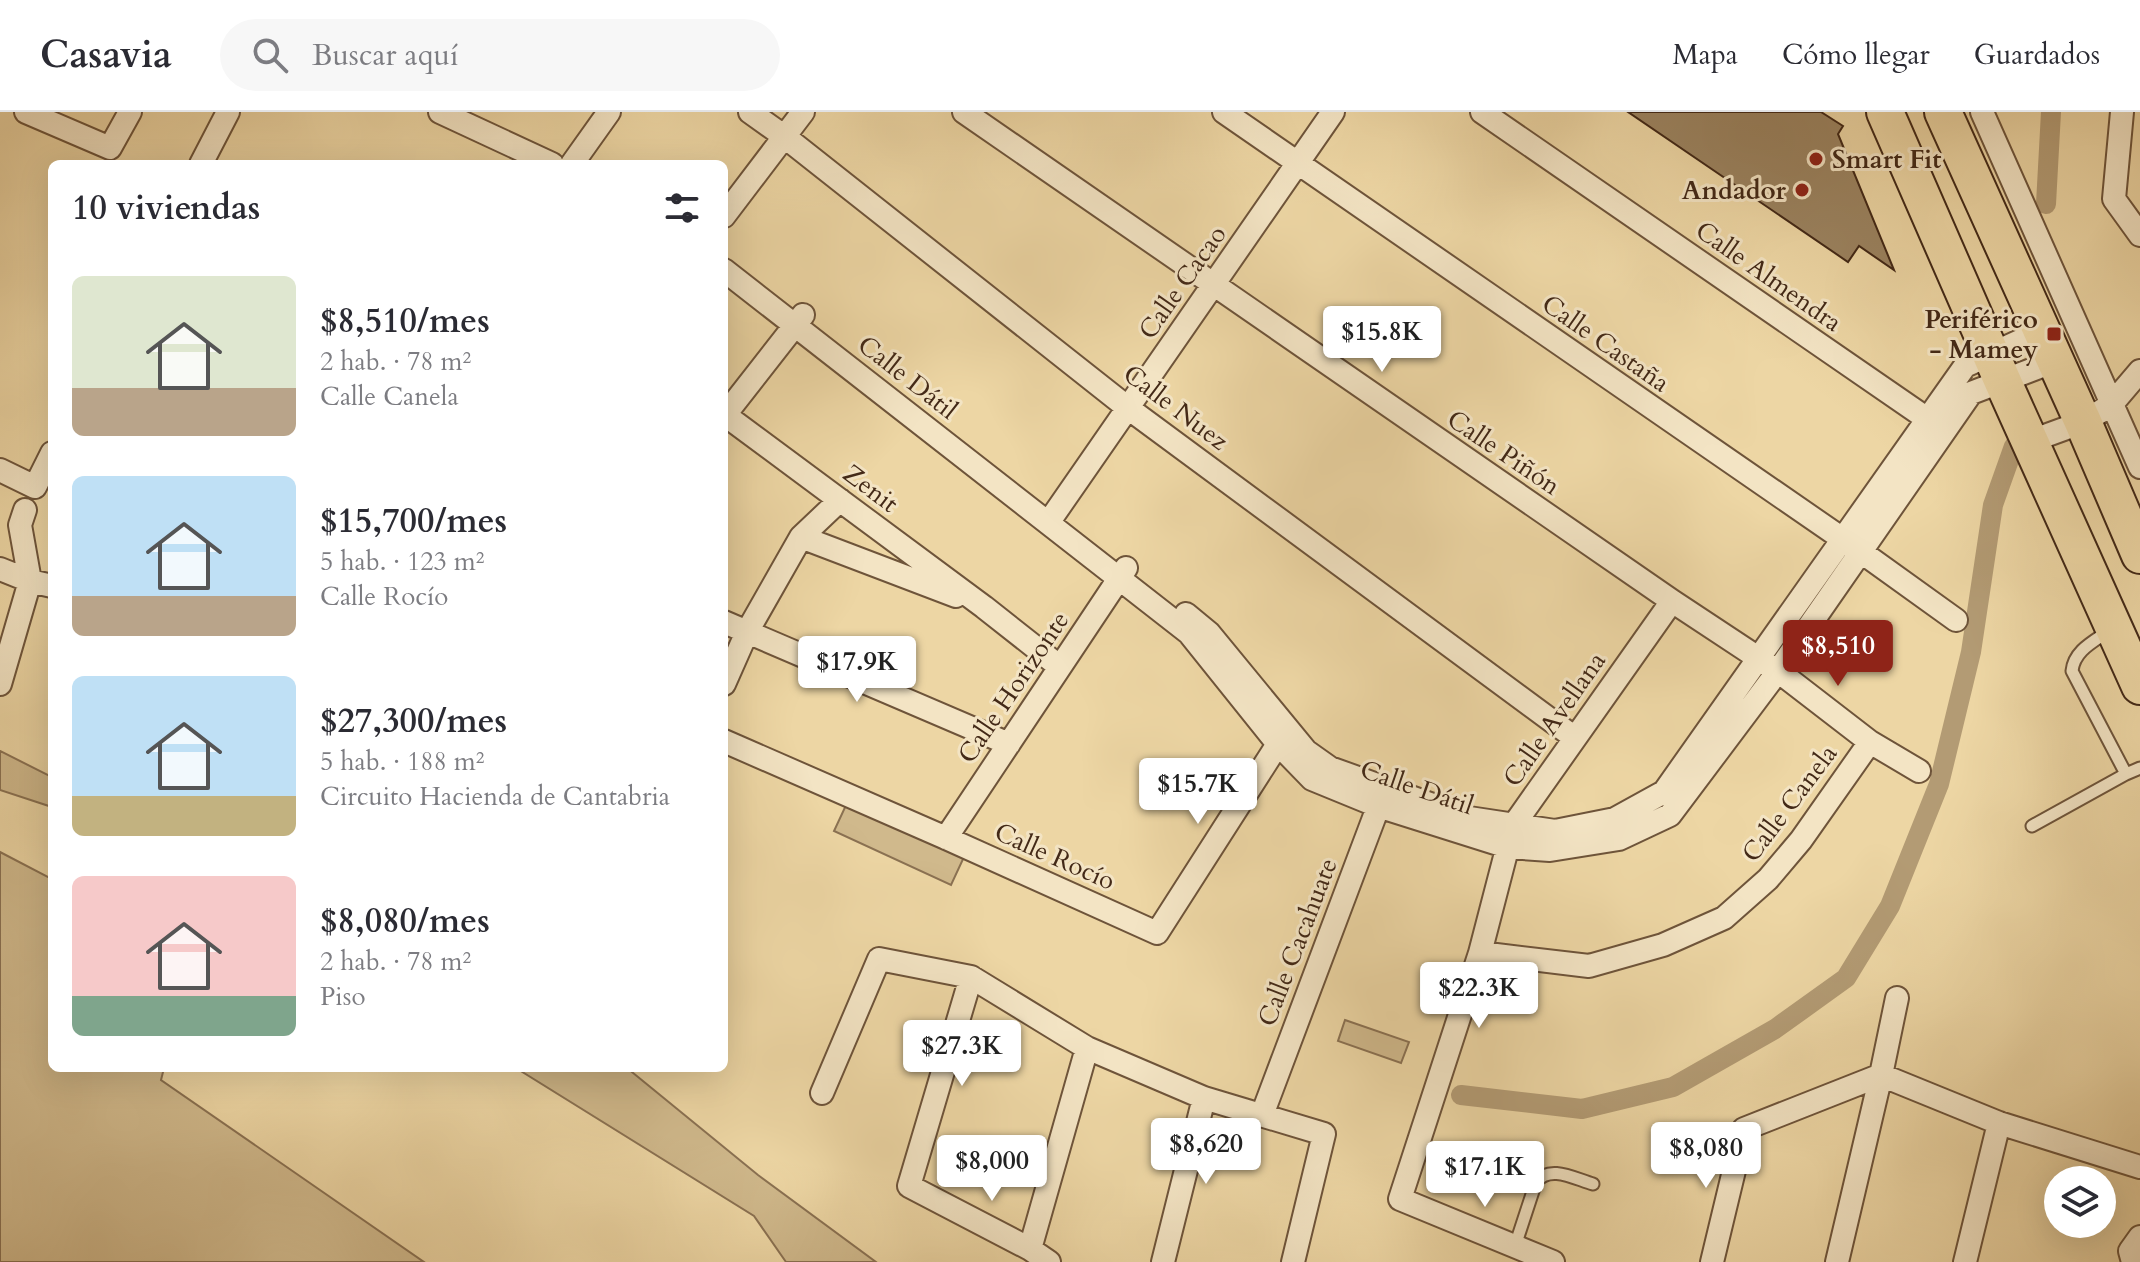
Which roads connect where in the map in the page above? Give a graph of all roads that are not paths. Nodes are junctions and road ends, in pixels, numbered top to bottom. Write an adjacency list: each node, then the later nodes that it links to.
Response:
1 (26, 112): 2 (street)
2 (130, 112)
3 (228, 112): 17 (street)
4 (440, 112): 18 (street)
5 (609, 112): 19 (street)
6 (750, 112): 16 (street, Calle Nuez)
7 (803, 112): 16 (street)
8 (964, 112): 25 (street, Calle Piñón)
9 (1224, 112): 20 (street, Calle Castaña)
10 (1333, 112): 20 (street, Calle Cacao)
11 (1482, 112): 34 (street, Calle Almendra)
12 (1885, 112): 28 (highway)
13 (1943, 112): 27 (highway)
14 (1982, 112): 32 (street)
15 (2122, 112): 22 (street)
16 (785, 137): 21 (street); 30 (street, Calle Nuez)
17 (203, 160)
18 (543, 160)
19 (575, 160)
20 (1298, 164): 25 (street, Calle Cacao); 43 (street, Calle Castaña)
21 (728, 211)
22 (2140, 235)
23 (728, 257): 26 (street, Calle Dátil)
24 (728, 273): 26 (street, Calle Dátil)
25 (1214, 286): 30 (street, Calle Cacao); 48 (street, Calle Piñón)
26 (800, 320): 31 (street); 41 (street, Calle Dátil)
27 (2049, 346): 28 (street, Calle Dátil); 28 (street, Calle Dátil); 32 (highway)
28 (1997, 367): 34 (street, Calle Dátil); 34 (street, Calle Dátil); 35 (highway)
29 (2140, 371): 32 (street)
30 (1128, 408): 41 (street, Calle Cacao); 59 (street, Calle Nuez)
31 (728, 410)
32 (2097, 413): 35 (street); 37 (street); 44 (highway)
33 (728, 418): 39 (street, Zenit)
34 (1936, 425): 43 (street, Calle Dátil)
35 (2031, 441): 52 (highway)
36 (48, 461): 38 (street)
37 (2140, 467)
38 (0, 470)
39 (840, 500): 42 (street); 49 (street, Zenit)
40 (25, 510): 47 (street)
41 (1052, 518): 46 (street, Calle Dátil)
42 (801, 537): 49 (street, Zenit); 53 (street)
43 (1851, 545): 50 (street, Calle Castaña); 54 (street, Calle Dátil)
44 (2140, 555)
45 (0, 569): 47 (street)
46 (1123, 573): 55 (street, Calle Horizonte); 63 (street, Calle Dátil); 67 (street, Calle Dátil)
47 (41, 583): 57 (street)
48 (1672, 601): 54 (street, Calle Piñón); 59 (street, Calle Avellana)
49 (984, 607): 55 (street, Zenit)
50 (1956, 620)
51 (728, 624): 53 (street)
52 (2114, 628): 58 (highway); 66 (lane)
53 (747, 632): 56 (street); 62 (street)
54 (1769, 665): 60 (street, Calle Canela); 69 (street, Calle Dátil)
55 (1060, 667): 62 (street, Calle Horizonte)
56 (728, 675)
57 (0, 684)
58 (2140, 686)
59 (1575, 738): 69 (street, Calle Avellana)
60 (1870, 742): 65 (street, Calle Canela); 71 (street, Calle Canela)
61 (728, 743): 70 (street, Calle Rocío)
62 (1009, 744): 70 (street, Calle Horizonte)
63 (1278, 744): 67 (street, Calle Dátil); 70 (street, Calle Rocío)
64 (2140, 768): 66 (lane)
65 (1919, 771)
66 (2126, 774): 68 (lane)
67 (1382, 797): 69 (street, Calle Dátil); 78 (street, Calle Cacahuate)
68 (2032, 826)
69 (1510, 836): 71 (street, Calle Avellana)
70 (946, 838)
71 (1480, 953): 83 (street, Calle Avellana)
72 (971, 977): 74 (street); 76 (street); 84 (street)
73 (1897, 998): 75 (street)
74 (1087, 1048): 77 (street); 84 (street)
75 (1881, 1075): 79 (street); 89 (street); 90 (street)
76 (822, 1093)
77 (1204, 1098): 78 (street); 86 (street)
78 (1262, 1115): 87 (street)
79 (1999, 1123): 80 (street); 91 (street)
80 (2140, 1167)
81 (1593, 1184): 83 (lane)
82 (2140, 1237): 92 (street)
83 (1515, 1246): 88 (street)
84 (1030, 1249): 85 (street)
85 (1049, 1262)
86 (1163, 1262)
87 (1293, 1262)
88 (1553, 1262)
89 (1712, 1262)
90 (1837, 1262)
91 (1965, 1262)
92 (2133, 1262)

